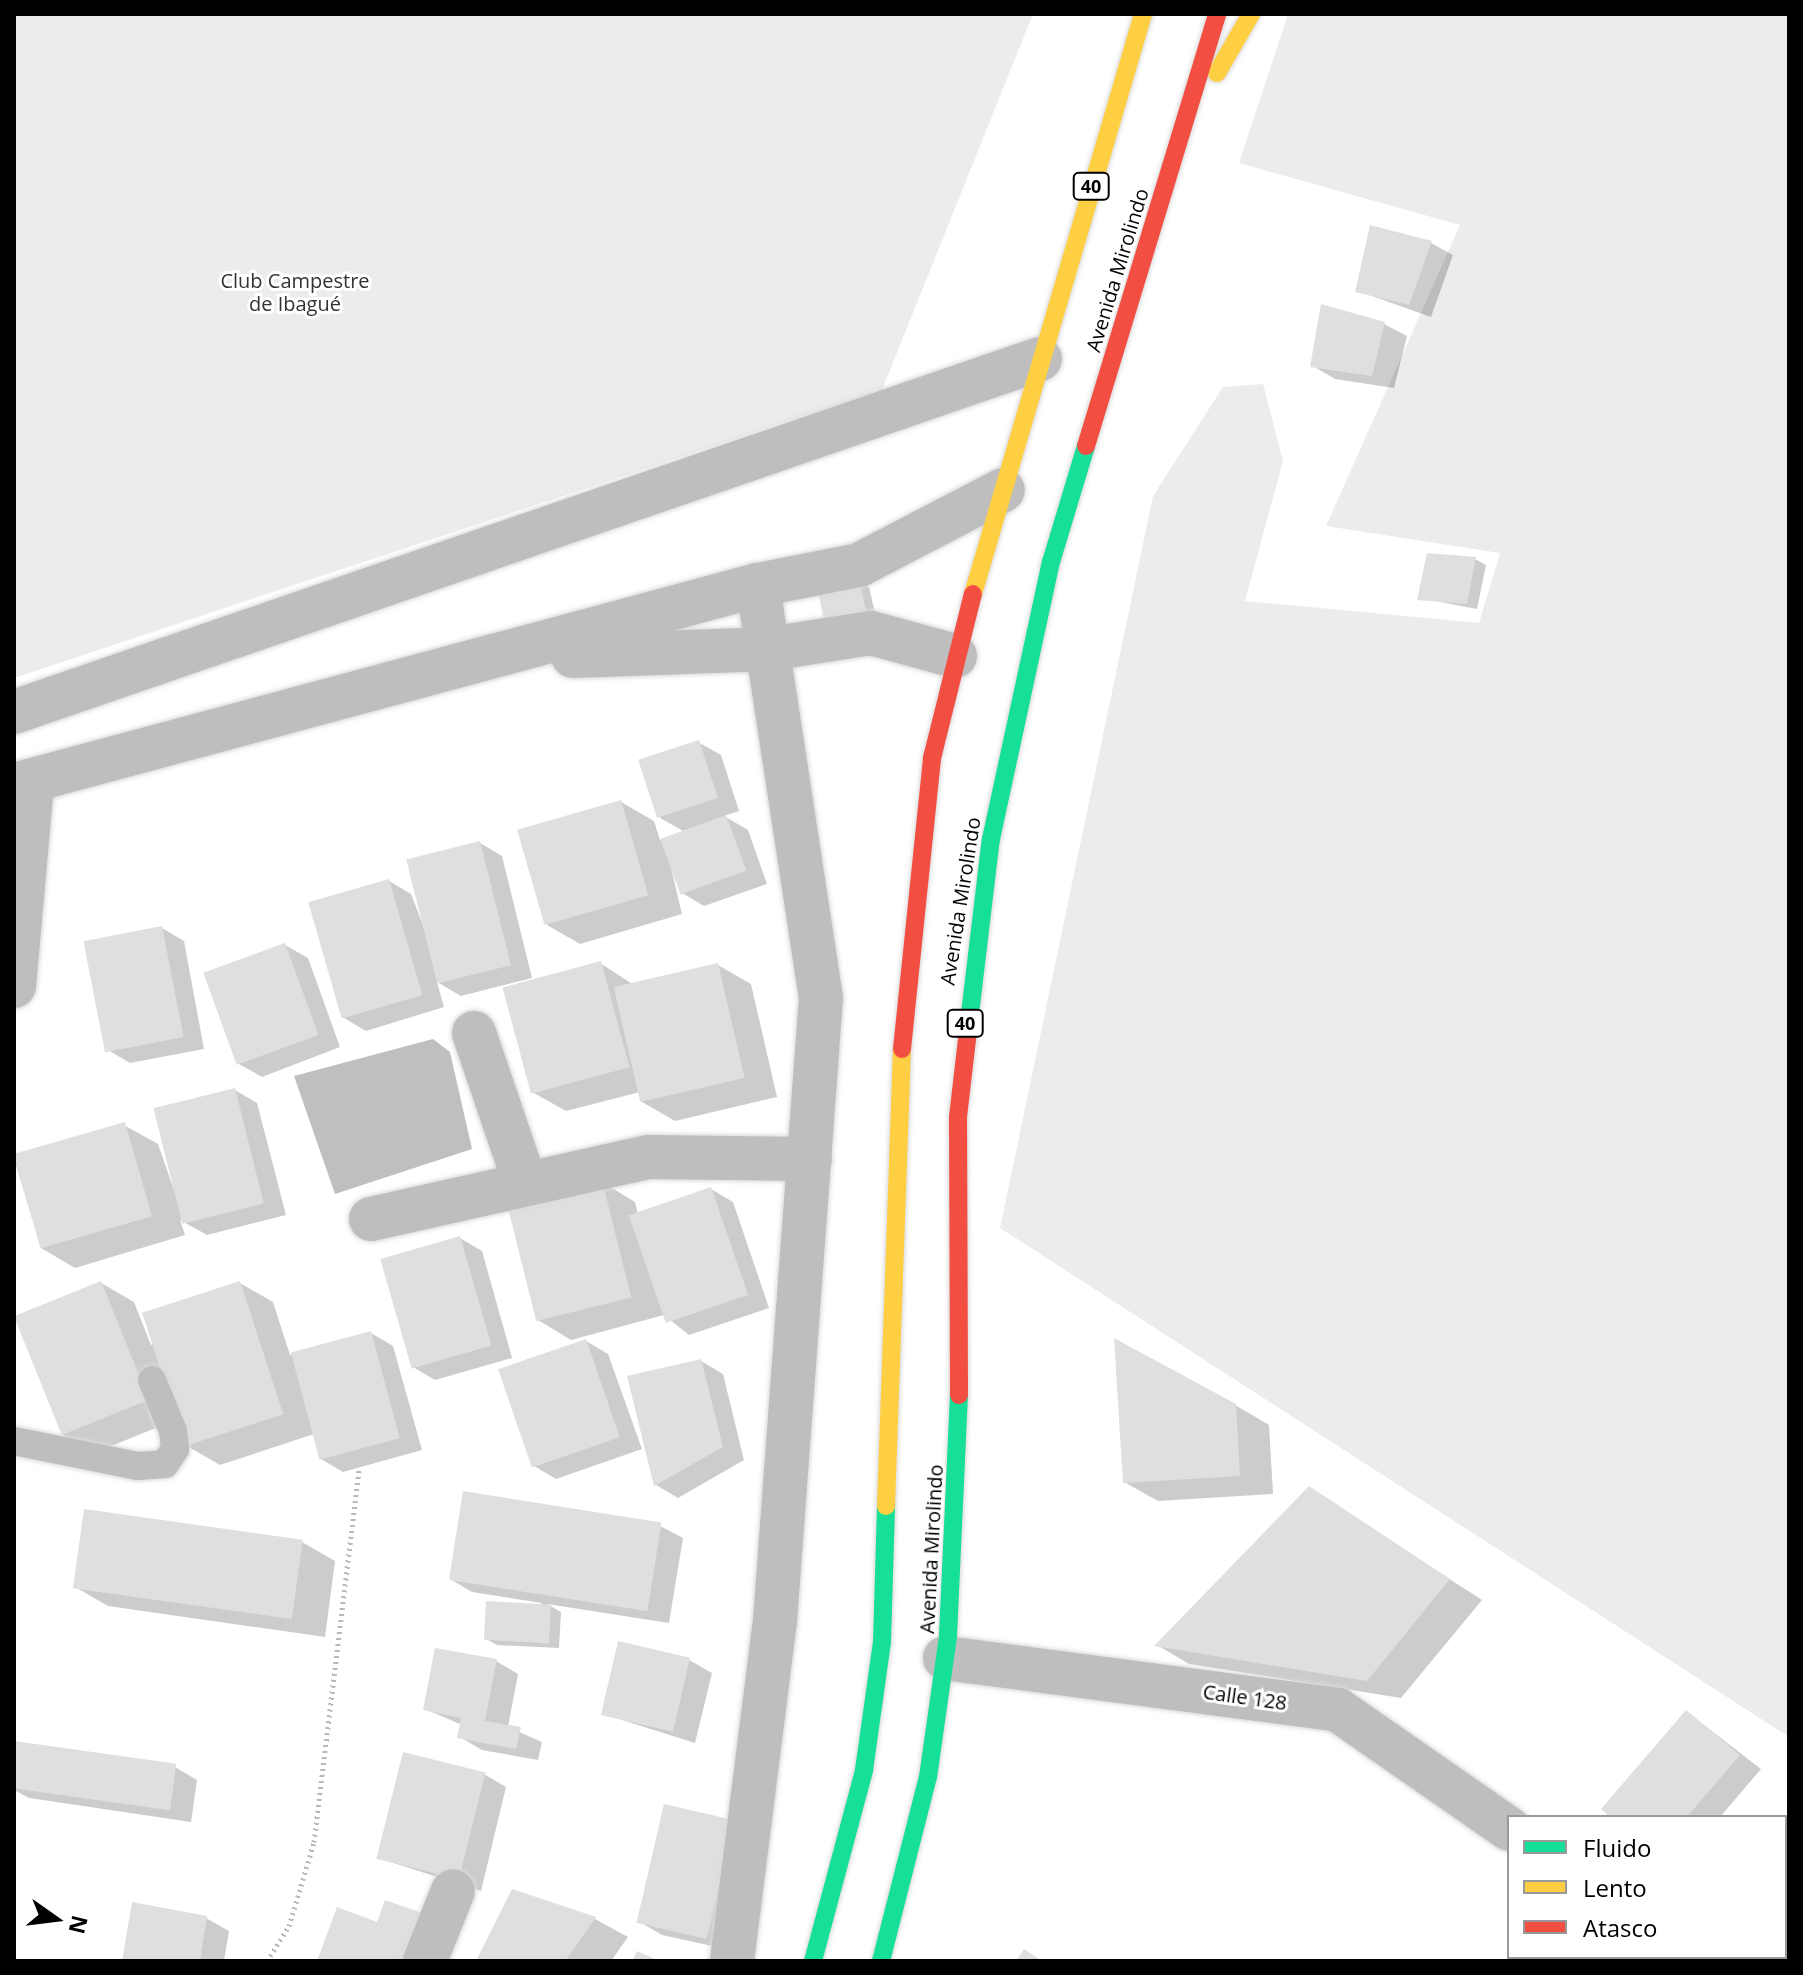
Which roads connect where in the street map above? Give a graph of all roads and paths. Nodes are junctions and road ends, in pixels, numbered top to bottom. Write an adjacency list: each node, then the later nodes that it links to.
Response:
1 (1143, 14): 5 (main road, 40)
2 (1217, 14): 4 (main road, Avenida Mirolindo / 40)
3 (1251, 14): 4 (main road)
4 (1190, 106): 21 (main road, Avenida Mirolindo / 40)
5 (1040, 359): 6 (main road, 40); 11 (street)
6 (1003, 490): 7 (street); 9 (main road, 40)
7 (758, 585): 8 (street); 10 (street)
8 (769, 649): 9 (street); 10 (street); 15 (street)
9 (955, 656): 27 (main road, 40)
10 (507, 658): 12 (street)
11 (14, 712)
12 (23, 785): 13 (street)
13 (14, 986)
14 (474, 1033): 16 (street)
15 (810, 1159): 16 (street); 26 (street)
16 (524, 1180): 17 (street)
17 (371, 1219)
18 (152, 1380): 19 (lane)
19 (14, 1441)
20 (359, 1470): 24 (path)
21 (945, 1658): 22 (street, Calle 128); 28 (main road, Avenida Mirolindo / 40)
22 (1507, 1828)
23 (453, 1891): 25 (street)
24 (267, 1961)
25 (425, 1961)
26 (732, 1961)
27 (813, 1961)
28 (881, 1961)

